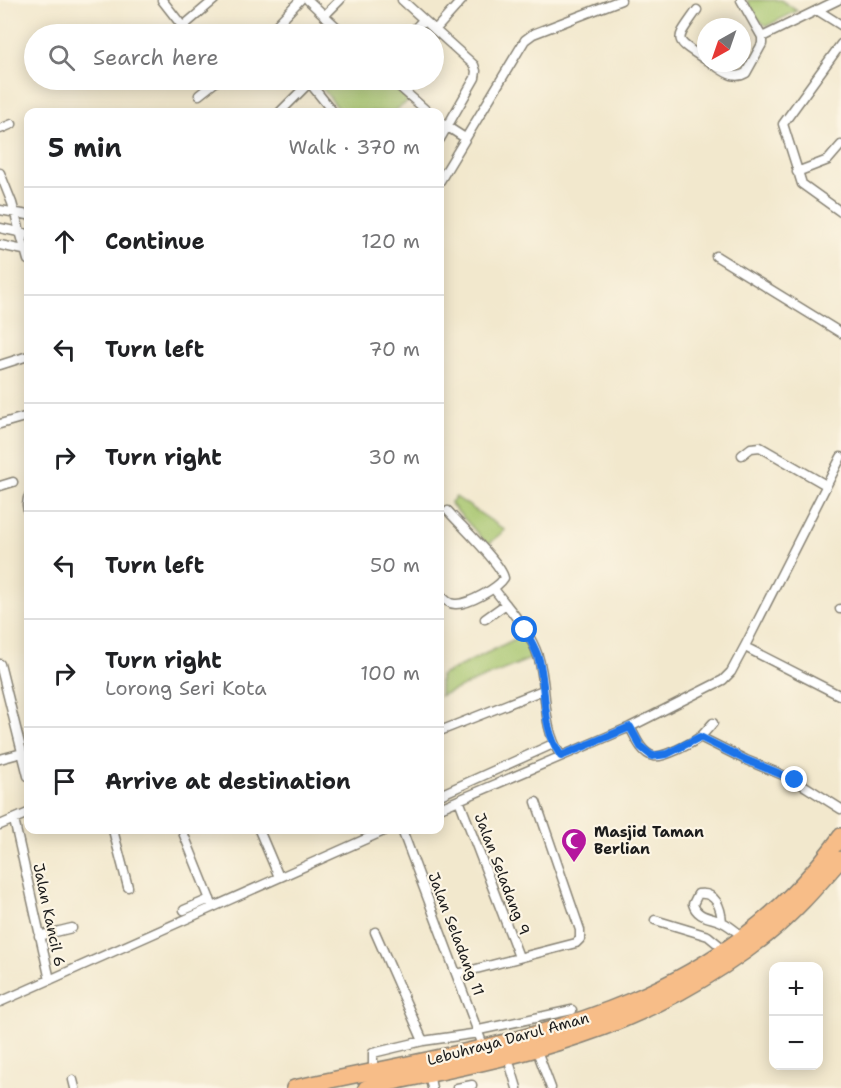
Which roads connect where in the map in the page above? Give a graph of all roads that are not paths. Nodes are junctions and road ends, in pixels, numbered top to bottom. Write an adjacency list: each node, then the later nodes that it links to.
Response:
1 (162, 0): 15 (street)
2 (300, 0): 17 (street)
3 (308, 0): 13 (street)
4 (340, 0): 13 (street)
5 (402, 0): 14 (street)
6 (462, 0): 21 (street)
7 (621, 0): 42 (street)
8 (741, 0): 23 (street)
9 (837, 0): 11 (street)
10 (211, 3): 16 (street)
11 (820, 6): 22 (street); 23 (street)
12 (697, 10): 26 (street)
13 (324, 16): 18 (street)
14 (423, 20): 19 (street); 20 (street)
15 (181, 24)
16 (186, 24)
17 (277, 24)
18 (333, 24)
19 (419, 24)
20 (428, 24)
21 (440, 24)
22 (841, 26)
23 (762, 37): 27 (street)
24 (444, 38): 38 (street)
25 (841, 44): 44 (street)
26 (697, 54)
27 (751, 65)
28 (726, 72): 29 (street)
29 (747, 72)
30 (205, 90): 34 (street)
31 (302, 90): 35 (street)
32 (317, 90): 36 (street)
33 (403, 90): 37 (street)
34 (199, 95)
35 (285, 108)
36 (330, 108)
37 (424, 108)
38 (444, 122)
39 (12, 124): 41 (street)
40 (444, 126): 42 (street)
41 (0, 129)
42 (465, 138): 46 (street)
43 (841, 145): 44 (street)
44 (797, 172): 49 (street)
45 (0, 173): 48 (street)
46 (444, 174)
47 (0, 210): 48 (street)
48 (14, 212): 50 (street); 52 (street)
49 (841, 212)
50 (24, 214)
51 (0, 228): 52 (street)
52 (24, 233)
53 (0, 245): 54 (street)
54 (24, 249)
55 (716, 256): 56 (street)
56 (841, 333)
57 (24, 357): 58 (street)
58 (0, 365)
59 (24, 417): 60 (street)
60 (0, 424)
61 (742, 455): 64 (street)
62 (841, 457): 64 (street)
63 (14, 482): 65 (street)
64 (826, 485): 77 (street)
65 (0, 486)
66 (448, 512): 67 (street)
67 (494, 589): 68 (street); 69 (street)
68 (444, 598)
69 (506, 604): 70 (street); 74 (street)
70 (485, 619)
71 (749, 649): 75 (street)
72 (0, 664): 73 (street)
73 (2, 679): 81 (street)
74 (543, 690): 78 (street); 80 (street)
75 (841, 696)
76 (713, 723): 79 (street)
77 (630, 727): 79 (street); 82 (street)
78 (444, 728)
79 (700, 737): 89 (street)
80 (553, 744): 82 (street); 85 (street)
81 (22, 753): 83 (street); 84 (street)
82 (561, 756): 86 (street)
83 (0, 759)
84 (24, 761)
85 (444, 793)
86 (459, 800): 88 (street); 111 (street, Jalan Seladang 9)
87 (536, 802): 111 (street)
88 (444, 806)
89 (841, 809)
90 (24, 815): 91 (street)
91 (14, 820): 92 (street); 108 (street, Jalan Kancil 6)
92 (0, 825)
93 (114, 834): 101 (street)
94 (185, 834): 102 (street)
95 (261, 834): 100 (street)
96 (377, 834): 100 (street)
97 (404, 834): 112 (street, Jalan Seladang 11)
98 (841, 836): 109 (highway, Lebuhraya Darul Aman)
99 (841, 859): 119 (highway, Lebuhraya Darul Aman)
100 (279, 877): 102 (street)
101 (128, 887)
102 (212, 903): 103 (street); 113 (street)
103 (184, 910)
104 (656, 920): 110 (street)
105 (722, 922): 109 (street)
106 (72, 928): 108 (street)
107 (375, 932): 117 (street)
108 (39, 936): 113 (street, Jalan Kancil 6)
109 (743, 937): 110 (highway, Lebuhraya Darul Aman)
110 (725, 950): 118 (highway, Lebuhraya Darul Aman)
111 (519, 957): 112 (street)
112 (457, 974): 116 (street, Jalan Seladang 11)
113 (50, 980): 114 (street)
114 (0, 1002)
115 (572, 1010): 116 (street)
116 (479, 1031): 117 (street); 118 (street, Jalan Seladang 11)
117 (423, 1041): 121 (street)
118 (484, 1048): 121 (highway, Lebuhraya Darul Aman)
119 (536, 1048): 120 (highway, Lebuhraya Darul Aman); 128 (street)
120 (507, 1055): 122 (highway, Lebuhraya Darul Aman); 127 (street)
121 (373, 1071): 124 (highway, Lebuhraya Darul Aman)
122 (430, 1081): 125 (highway, Lebuhraya Darul Aman)
123 (472, 1085): 126 (street)
124 (294, 1088)
125 (366, 1088)
126 (457, 1088)
127 (517, 1088)
128 (551, 1088)

